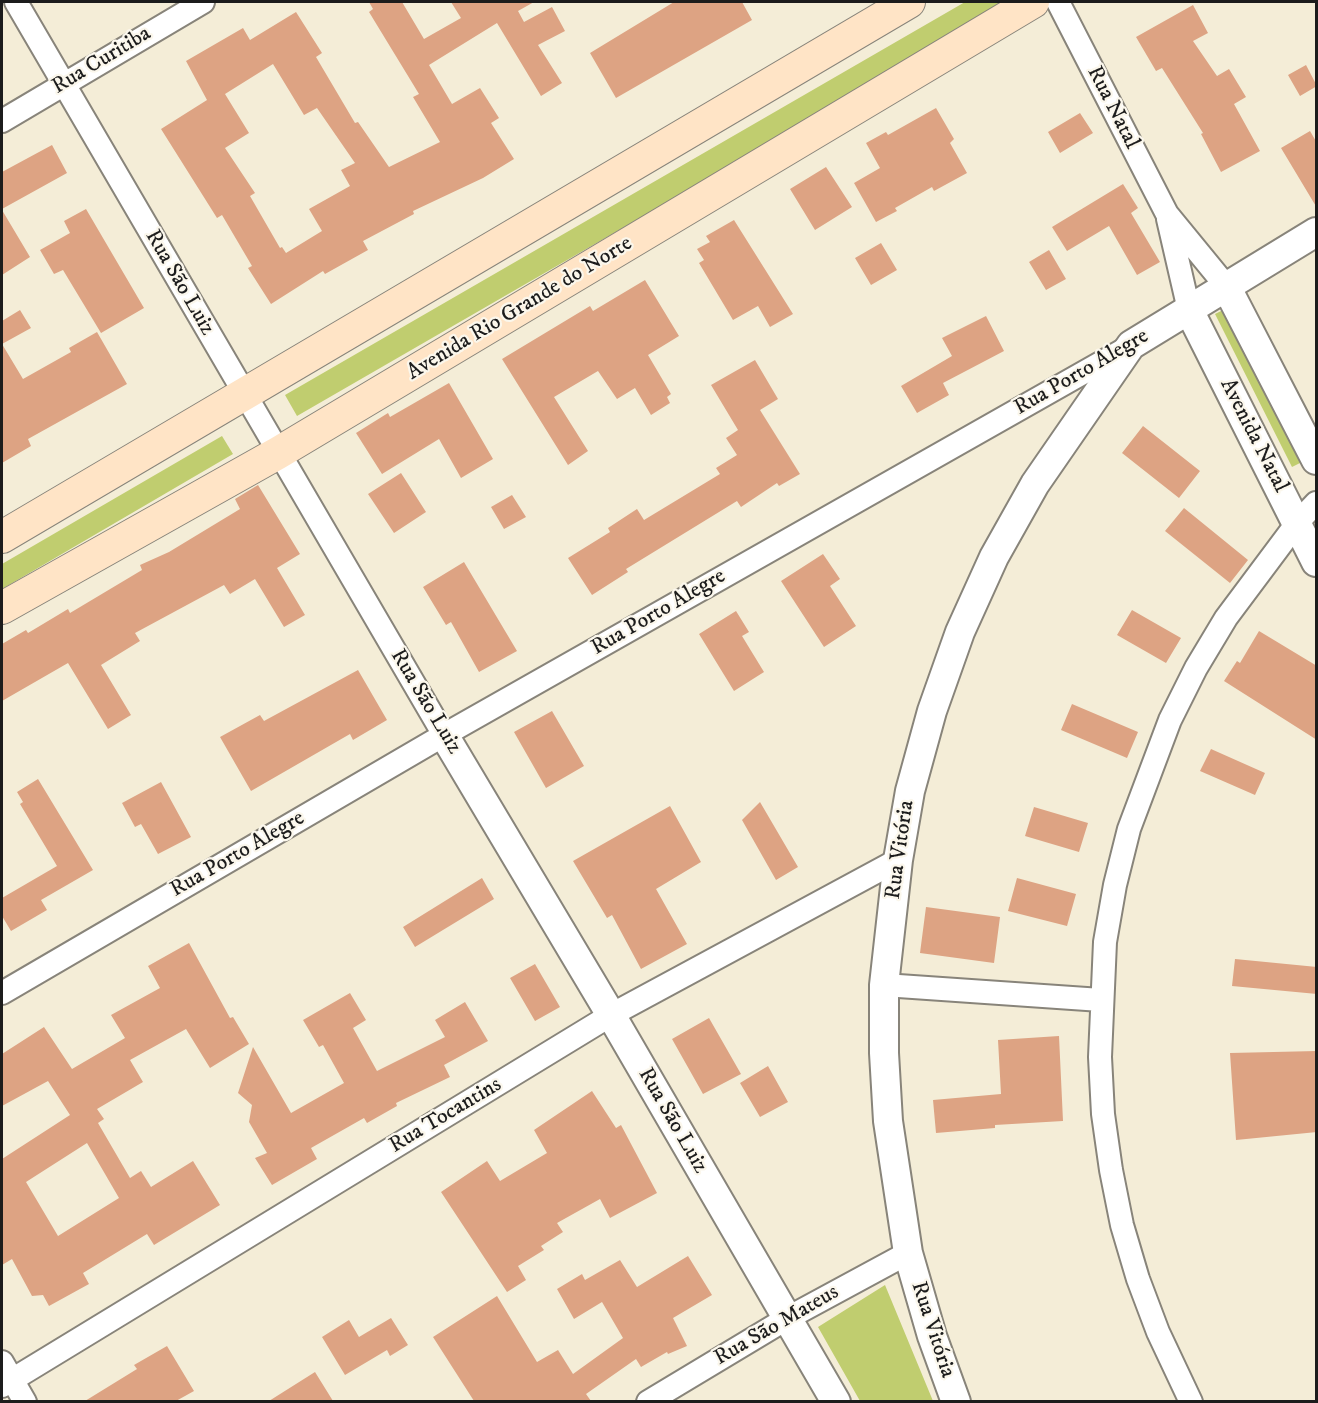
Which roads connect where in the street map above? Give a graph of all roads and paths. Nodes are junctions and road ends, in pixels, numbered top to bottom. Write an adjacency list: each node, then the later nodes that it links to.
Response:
1 (16, 2): 6 (street, Rua São Luiz)
2 (203, 2): 6 (street, Rua Curitiba)
3 (909, 2): 13 (main road)
4 (1033, 2): 14 (main road, Avenida Rio Grande do Norte)
5 (1058, 2): 8 (street, Rua Natal)
6 (64, 84): 7 (street, Rua Curitiba); 13 (street, Rua São Luiz)
7 (2, 121)
8 (1167, 214): 10 (street, Rua Natal); 11 (street, Rua Natal)
9 (1317, 232): 10 (street, Rua Porto Alegre)
10 (1226, 286): 11 (street, Rua Porto Alegre); 15 (street, Avenida Natal)
11 (1189, 310): 12 (street, Rua Porto Alegre); 16 (street, Avenida Natal)
12 (1131, 345): 20 (street, Rua Porto Alegre); 21 (street, Rua Vitória)
13 (244, 395): 14 (street, Rua São Luiz); 17 (main road)
14 (278, 453): 19 (main road, Avenida Rio Grande do Norte); 20 (street, Rua São Luiz)
15 (1317, 460)
16 (1307, 513): 18 (street, Avenida Natal); 24 (street)
17 (2, 537)
18 (1317, 562)
19 (2, 608)
20 (444, 735): 23 (street, Rua Porto Alegre); 25 (street, Rua São Luiz)
21 (898, 860): 22 (street, Rua Vitória); 25 (street, Rua Tocantins)
22 (884, 985): 24 (street); 26 (street, Rua Vitória)
23 (2, 993)
24 (1101, 1000): 33 (street)
25 (611, 1015): 27 (street, Rua São Luiz); 28 (street, Rua Tocantins)
26 (908, 1253): 27 (street, Rua São Mateus); 32 (street, Rua Vitória)
27 (786, 1319): 30 (street, Rua São Mateus); 31 (street, Rua São Luiz)
28 (5, 1376): 29 (street)
29 (25, 1401)
30 (648, 1401)
31 (836, 1401)
32 (956, 1401)
33 (1191, 1401)

